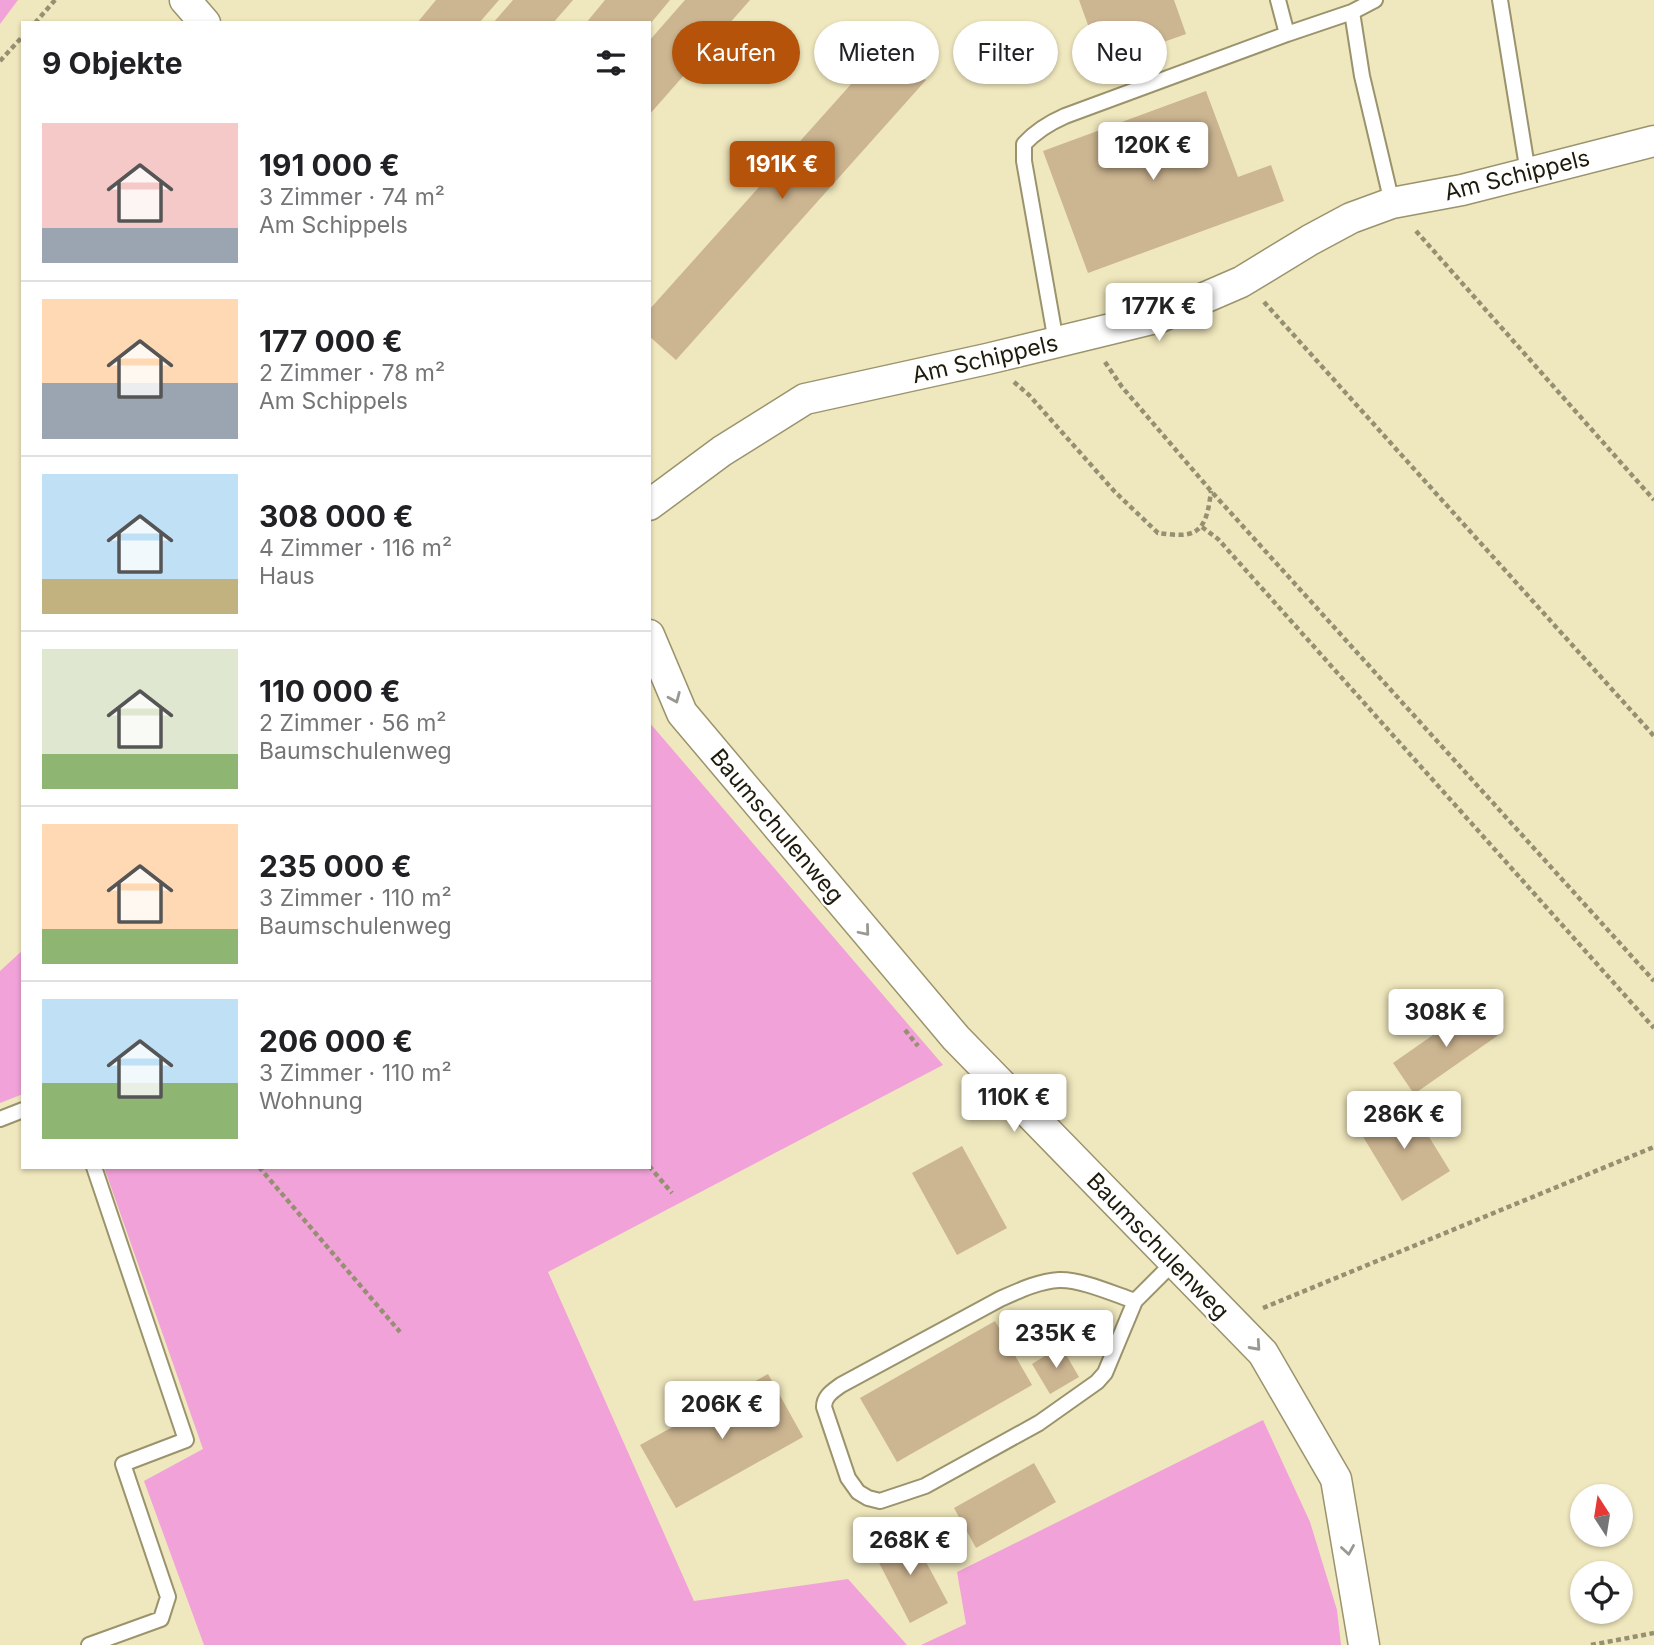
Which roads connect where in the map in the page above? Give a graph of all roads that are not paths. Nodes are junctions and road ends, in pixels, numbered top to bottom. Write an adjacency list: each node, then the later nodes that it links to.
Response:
1 (185, 0): 6 (street)
2 (1278, 0): 7 (lane)
3 (1374, 0): 5 (lane)
4 (1500, 0): 9 (lane)
5 (1352, 12): 7 (lane); 10 (lane)
6 (203, 21)
7 (1287, 34): 11 (lane)
8 (1654, 141): 9 (street, Am Schippels)
9 (1528, 173): 10 (street, Am Schippels)
10 (1392, 204): 11 (street, Am Schippels)
11 (1056, 342): 12 (street, Am Schippels)
12 (651, 504)
13 (651, 640): 17 (street, Baumschulenweg, one-way to 17)
14 (21, 1111): 15 (lane)
15 (0, 1119)
16 (95, 1169): 19 (lane)
17 (1174, 1262): 18 (lane); 20 (street, Baumschulenweg, one-way to 20)
18 (1135, 1301): 18 (lane)
19 (89, 1645)
20 (1364, 1645)

